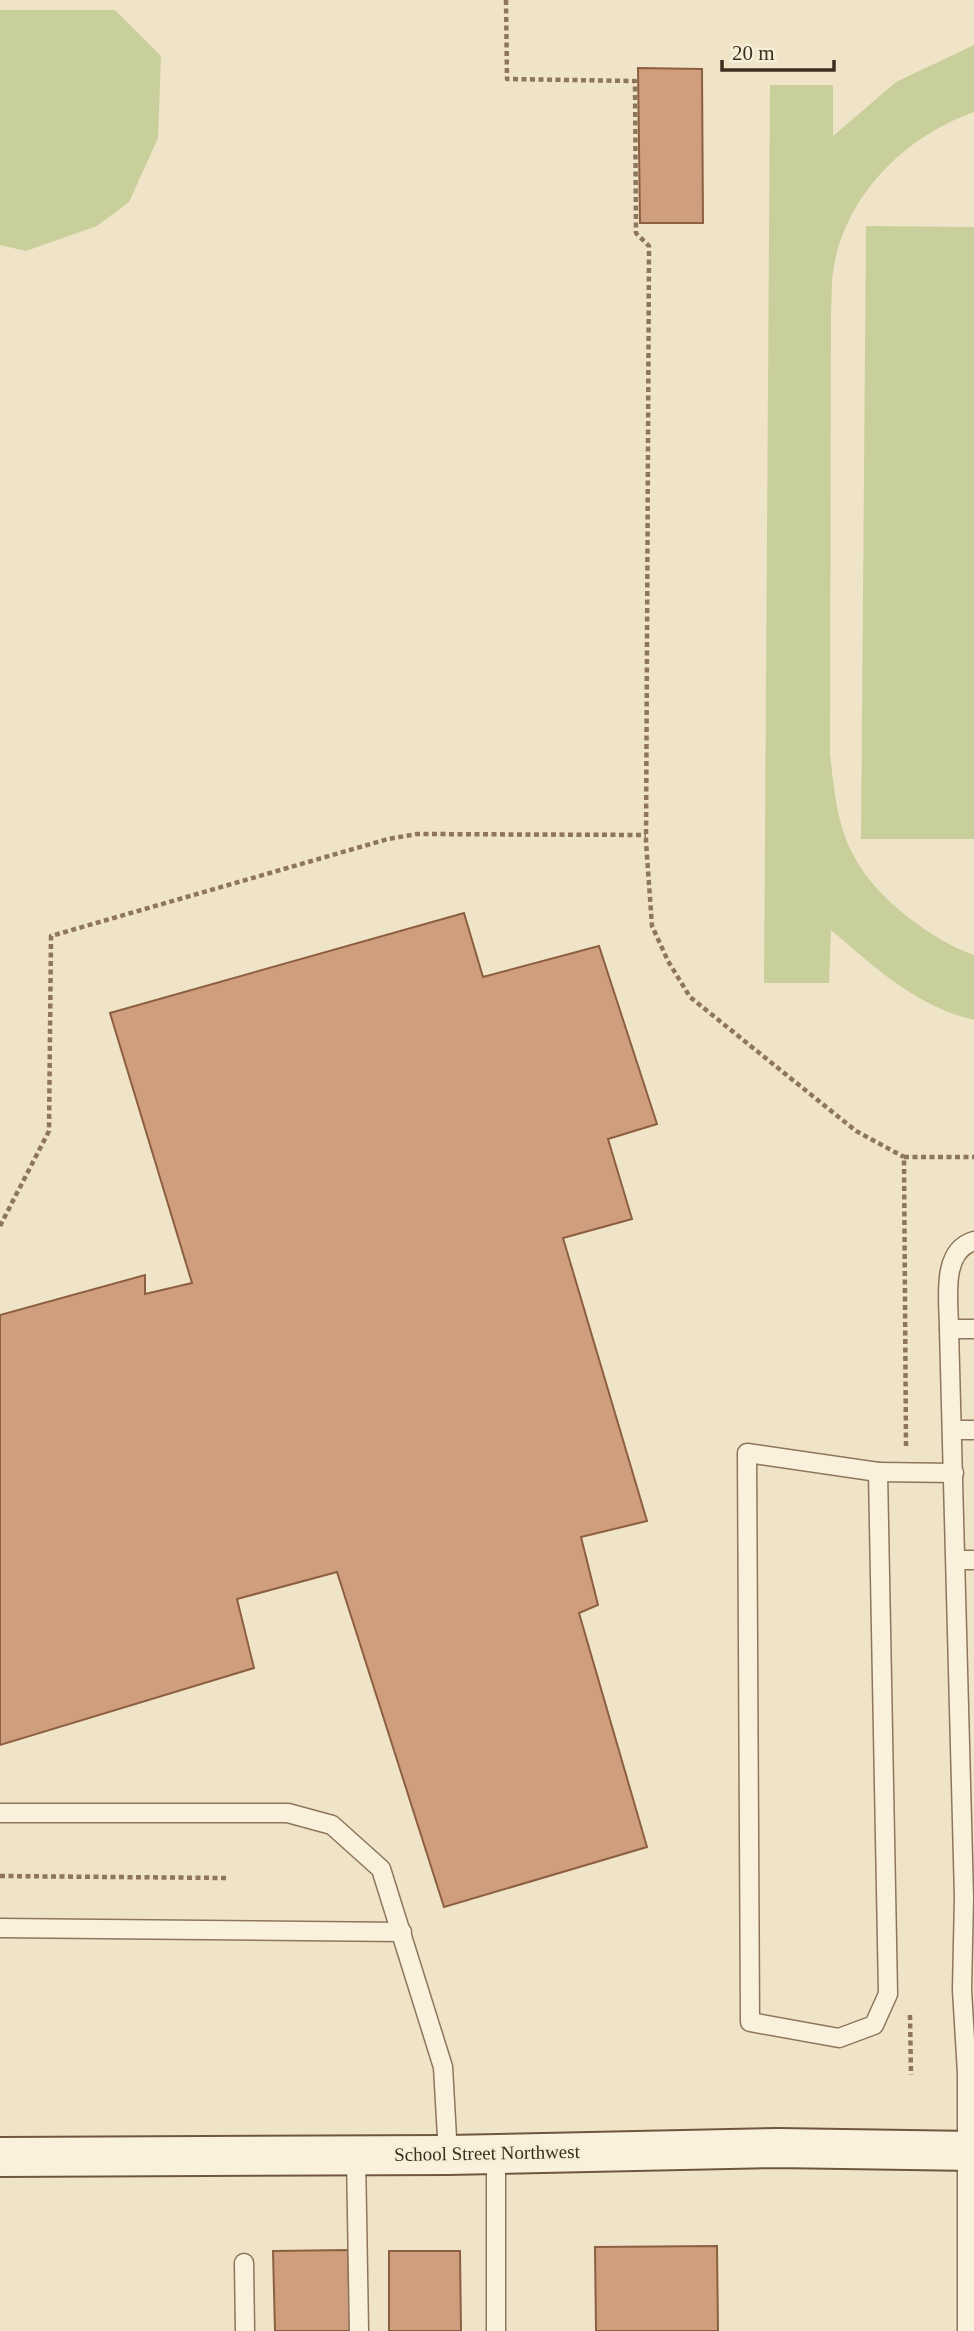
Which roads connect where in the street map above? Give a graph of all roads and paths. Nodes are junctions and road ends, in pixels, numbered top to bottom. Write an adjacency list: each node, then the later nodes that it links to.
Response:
1 (506, 0): 2 (path)
2 (646, 835): 3 (path); 4 (path)
3 (904, 1157)
4 (0, 1226)
5 (974, 1241): 6 (lane)
6 (948, 1329): 7 (lane); 8 (lane)
7 (974, 1329)
8 (953, 1430): 9 (lane); 11 (lane)
9 (974, 1430)
10 (877, 1472): 10 (lane); 11 (lane)
11 (954, 1473): 12 (lane)
12 (965, 1560): 13 (lane)
13 (966, 1663): 14 (lane)
14 (968, 1789): 18 (lane)
15 (0, 1813): 20 (lane)
16 (0, 1876): 17 (path)
17 (226, 1878)
18 (969, 1897): 21 (lane)
19 (0, 1928): 20 (lane)
20 (402, 1932): 25 (lane)
21 (968, 1990): 22 (lane)
22 (971, 2151): 23 (street, School Street Northwest); 31 (lane)
23 (496, 2154): 25 (street, School Street Northwest); 30 (lane)
24 (356, 2155): 25 (street, School Street Northwest); 26 (street, School Street Northwest); 29 (lane)
25 (448, 2155)
26 (0, 2157)
27 (244, 2263): 28 (lane)
28 (245, 2331)
29 (359, 2331)
30 (496, 2331)
31 (967, 2331)

